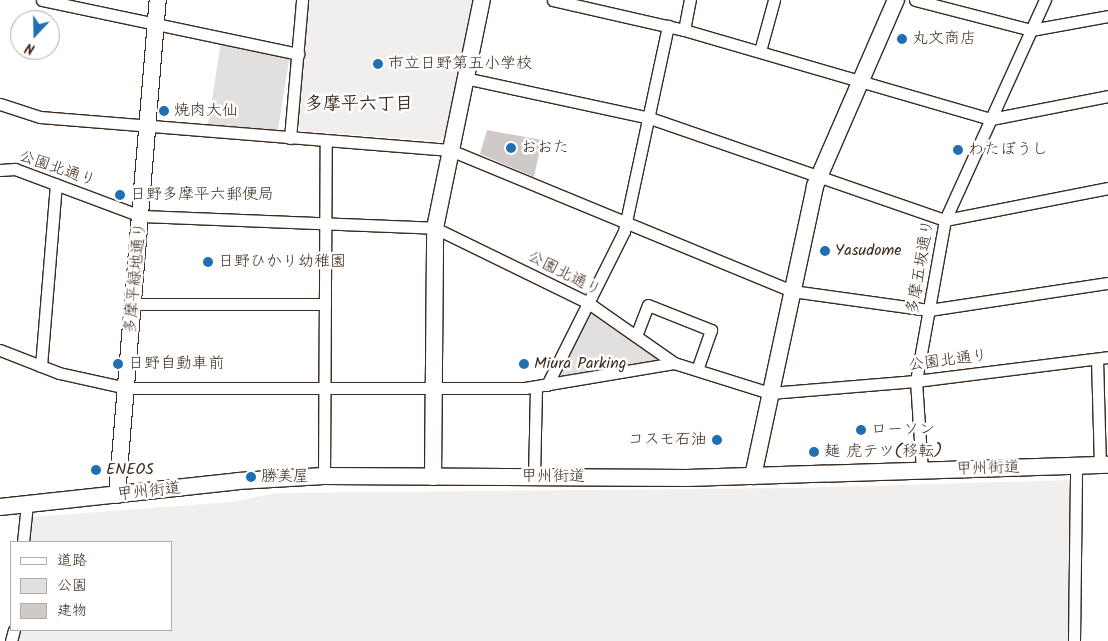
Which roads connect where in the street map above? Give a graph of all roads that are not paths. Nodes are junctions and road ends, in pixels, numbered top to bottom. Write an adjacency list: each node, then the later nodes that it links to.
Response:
1 (42, 0): 12 (street)
2 (158, 0): 12 (street, 多摩平緑地通り)
3 (302, 0): 17 (street)
4 (482, 0): 18 (street)
5 (690, 0): 14 (street)
6 (774, 0): 16 (street)
7 (896, 0): 19 (street)
8 (915, 0): 15 (street)
9 (1045, 0): 15 (street, 多摩五坂通り)
10 (561, 1): 13 (street)
11 (1108, 16): 15 (street)
12 (156, 24): 17 (street); 24 (street, 多摩平緑地通り)
13 (668, 26): 14 (street); 22 (street)
14 (684, 30): 16 (street)
15 (1031, 30): 23 (street, 多摩五坂通り)
16 (760, 51): 19 (street)
17 (298, 54): 25 (street)
18 (465, 78): 22 (street); 27 (street)
19 (860, 80): 23 (street); 29 (street)
20 (1108, 96): 23 (street)
21 (0, 104): 24 (street)
22 (650, 118): 29 (street); 35 (street)
23 (992, 119): 33 (street, 多摩五坂通り)
24 (149, 126): 25 (street); 32 (street, 多摩平緑地通り)
25 (290, 138): 26 (street)
26 (326, 141): 27 (street); 34 (street)
27 (450, 150): 35 (street); 36 (street)
28 (0, 170): 30 (street, 公園北通り)
29 (818, 176): 33 (street); 38 (street)
30 (56, 185): 32 (street, 公園北通り); 47 (street)
31 (1108, 188): 33 (street)
32 (141, 216): 34 (street, 公園北通り); 40 (street, 多摩平緑地通り)
33 (945, 220): 42 (street, 多摩五坂通り)
34 (325, 224): 36 (street, 公園北通り); 41 (street)
35 (626, 224): 38 (street); 39 (street)
36 (435, 228): 39 (street, 公園北通り); 53 (street)
37 (1108, 283): 42 (street)
38 (792, 291): 42 (street); 54 (street)
39 (587, 302): 43 (street, 公園北通り); 51 (street)
40 (134, 304): 41 (street); 52 (street, 多摩平緑地通り)
41 (325, 304): 50 (street)
42 (929, 310): 49 (street, 多摩五坂通り)
43 (636, 336): 46 (street, 公園北通り); 48 (street)
44 (0, 350): 47 (street)
45 (1102, 358): 49 (street, 公園北通り); 55 (street)
46 (674, 363): 48 (street, 公園北通り); 51 (street)
47 (41, 366): 52 (street)
48 (697, 370): 54 (street, 公園北通り)
49 (916, 381): 54 (street, 公園北通り); 57 (street, 多摩五坂通り)
50 (324, 386): 52 (street); 53 (street); 58 (street)
51 (542, 386): 53 (street); 61 (street)
52 (127, 388): 62 (street, 多摩平緑地通り)
53 (434, 388): 60 (street)
54 (770, 393): 59 (street)
55 (1104, 465): 56 (street, 甲州街道)
56 (1076, 466): 57 (street, 甲州街道); 66 (street)
57 (922, 471): 59 (street, 甲州街道)
58 (324, 476): 60 (street, 甲州街道); 62 (street, 甲州街道)
59 (753, 476): 61 (street, 甲州街道)
60 (433, 477): 61 (street, 甲州街道)
61 (534, 477)
62 (117, 495): 63 (street, 甲州街道)
63 (27, 504): 64 (street, 甲州街道); 65 (street)
64 (0, 507)
65 (23, 541)
66 (1074, 641)

